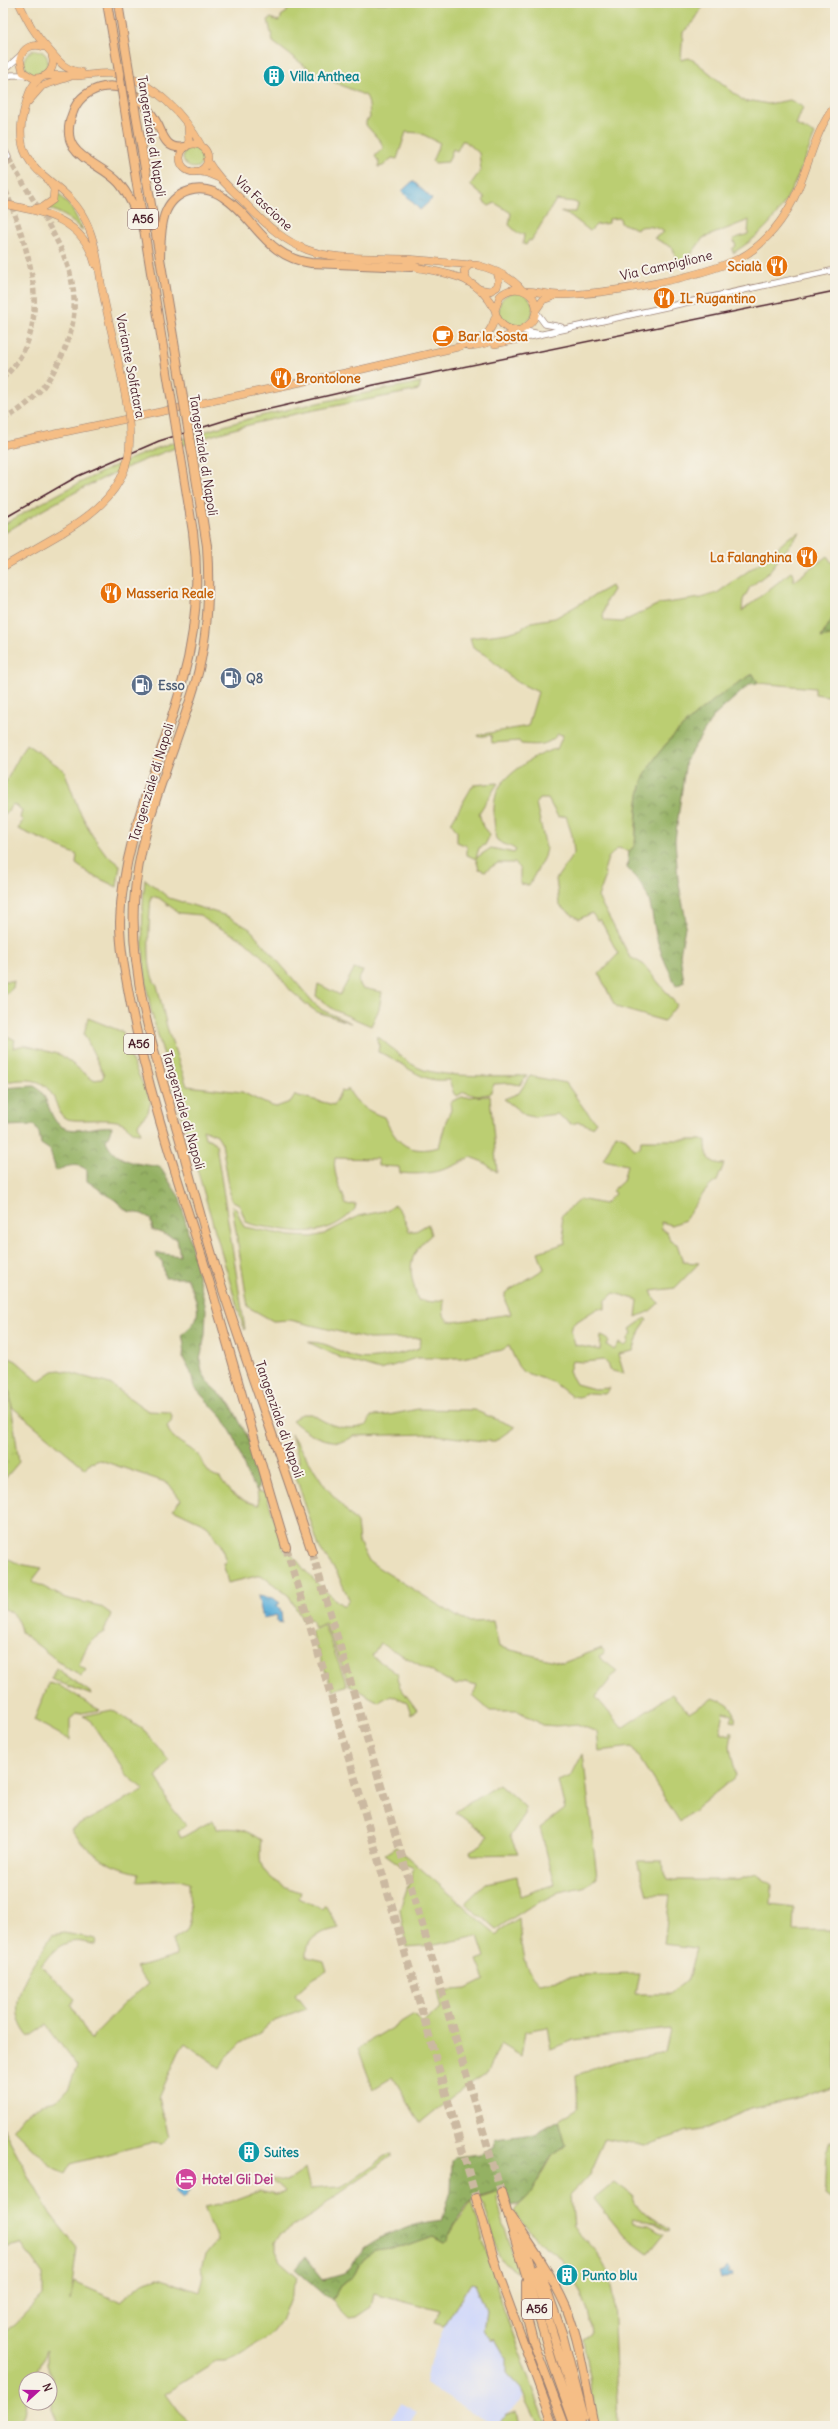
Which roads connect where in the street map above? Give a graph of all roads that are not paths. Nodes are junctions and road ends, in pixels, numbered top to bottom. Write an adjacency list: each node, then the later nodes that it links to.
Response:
1 (18, 3): 4 (main road)
2 (107, 3): 26 (highway, Tangenziale di Napoli / A56, bridge)
3 (118, 3): 27 (highway, Tangenziale di Napoli / A56, bridge)
4 (44, 47): 5 (main road); 6 (main road)
5 (52, 54): 8 (main road); 11 (main road, Variante Solfatara)
6 (21, 55): 7 (street); 9 (main road)
7 (3, 72)
8 (88, 73): 10 (main road); 15 (main road)
9 (27, 75): 11 (main road); 12 (street)
10 (74, 76): 11 (main road); 13 (main road)
11 (43, 77): 13 (main road, Variante Solfatara)
12 (3, 80)
13 (26, 105): 22 (main road, Variante Solfatara)
14 (835, 106): 37 (main road, Via Campiglione)
15 (187, 123): 16 (main road); 18 (main road)
16 (187, 146): 18 (main road); 21 (main road); 26 (highway)
17 (3, 147): 19 (street)
18 (202, 147): 20 (main road)
19 (8, 157)
20 (207, 160): 21 (main road); 23 (main road, Via Fascione)
21 (196, 171): 23 (main road)
22 (42, 174): 25 (main road); 33 (main road, Variante Solfatara)
23 (220, 180): 28 (main road, Via Fascione)
24 (3, 204): 25 (main road, Variante Solfatara)
25 (27, 209): 33 (main road, Variante Solfatara)
26 (145, 232): 48 (highway, Tangenziale di Napoli / A56, bridge)
27 (160, 258): 30 (highway); 49 (highway, Tangenziale di Napoli / A56, bridge)
28 (384, 260): 29 (main road, Via Fascione); 30 (main road, Via Fascione)
29 (470, 264): 32 (main road, Via Fascione); 34 (main road)
30 (411, 267): 34 (main road, Via Fascione)
31 (835, 270): 40 (street)
32 (497, 272): 35 (main road); 36 (main road, Via Fascione)
33 (100, 275): 47 (main road, Variante Solfatara, bridge)
34 (467, 281): 35 (main road, Via Fascione)
35 (478, 289): 39 (main road, Via Fascione)
36 (524, 290): 37 (main road, Via Campiglione); 38 (main road); 39 (main road)
37 (558, 295): 38 (main road, Via Campiglione)
38 (536, 311): 40 (street); 41 (main road)
39 (495, 312): 41 (main road); 45 (main road)
40 (568, 327): 42 (street)
41 (518, 330): 42 (street); 44 (main road)
42 (542, 334): 43 (street)
43 (520, 339): 44 (main road)
44 (479, 345): 45 (main road)
45 (458, 347): 46 (main road)
46 (3, 445)
47 (3, 567)
48 (286, 1547)
49 (312, 1552)
50 (501, 2192): 52 (highway, A56)
51 (476, 2198): 60 (highway, A56)
52 (506, 2208): 53 (highway); 58 (highway, A56)
53 (512, 2218): 54 (highway); 64 (highway)
54 (518, 2227): 55 (highway); 65 (highway)
55 (525, 2236): 56 (highway); 65 (highway)
56 (532, 2248): 57 (highway); 65 (highway)
57 (539, 2259): 59 (highway); 65 (highway)
58 (526, 2273): 61 (highway); 62 (highway); 63 (highway, A56)
59 (547, 2273): 65 (highway); 65 (highway)
60 (554, 2426)
61 (567, 2426)
62 (571, 2426)
63 (575, 2426)
64 (578, 2426)
65 (588, 2426)

